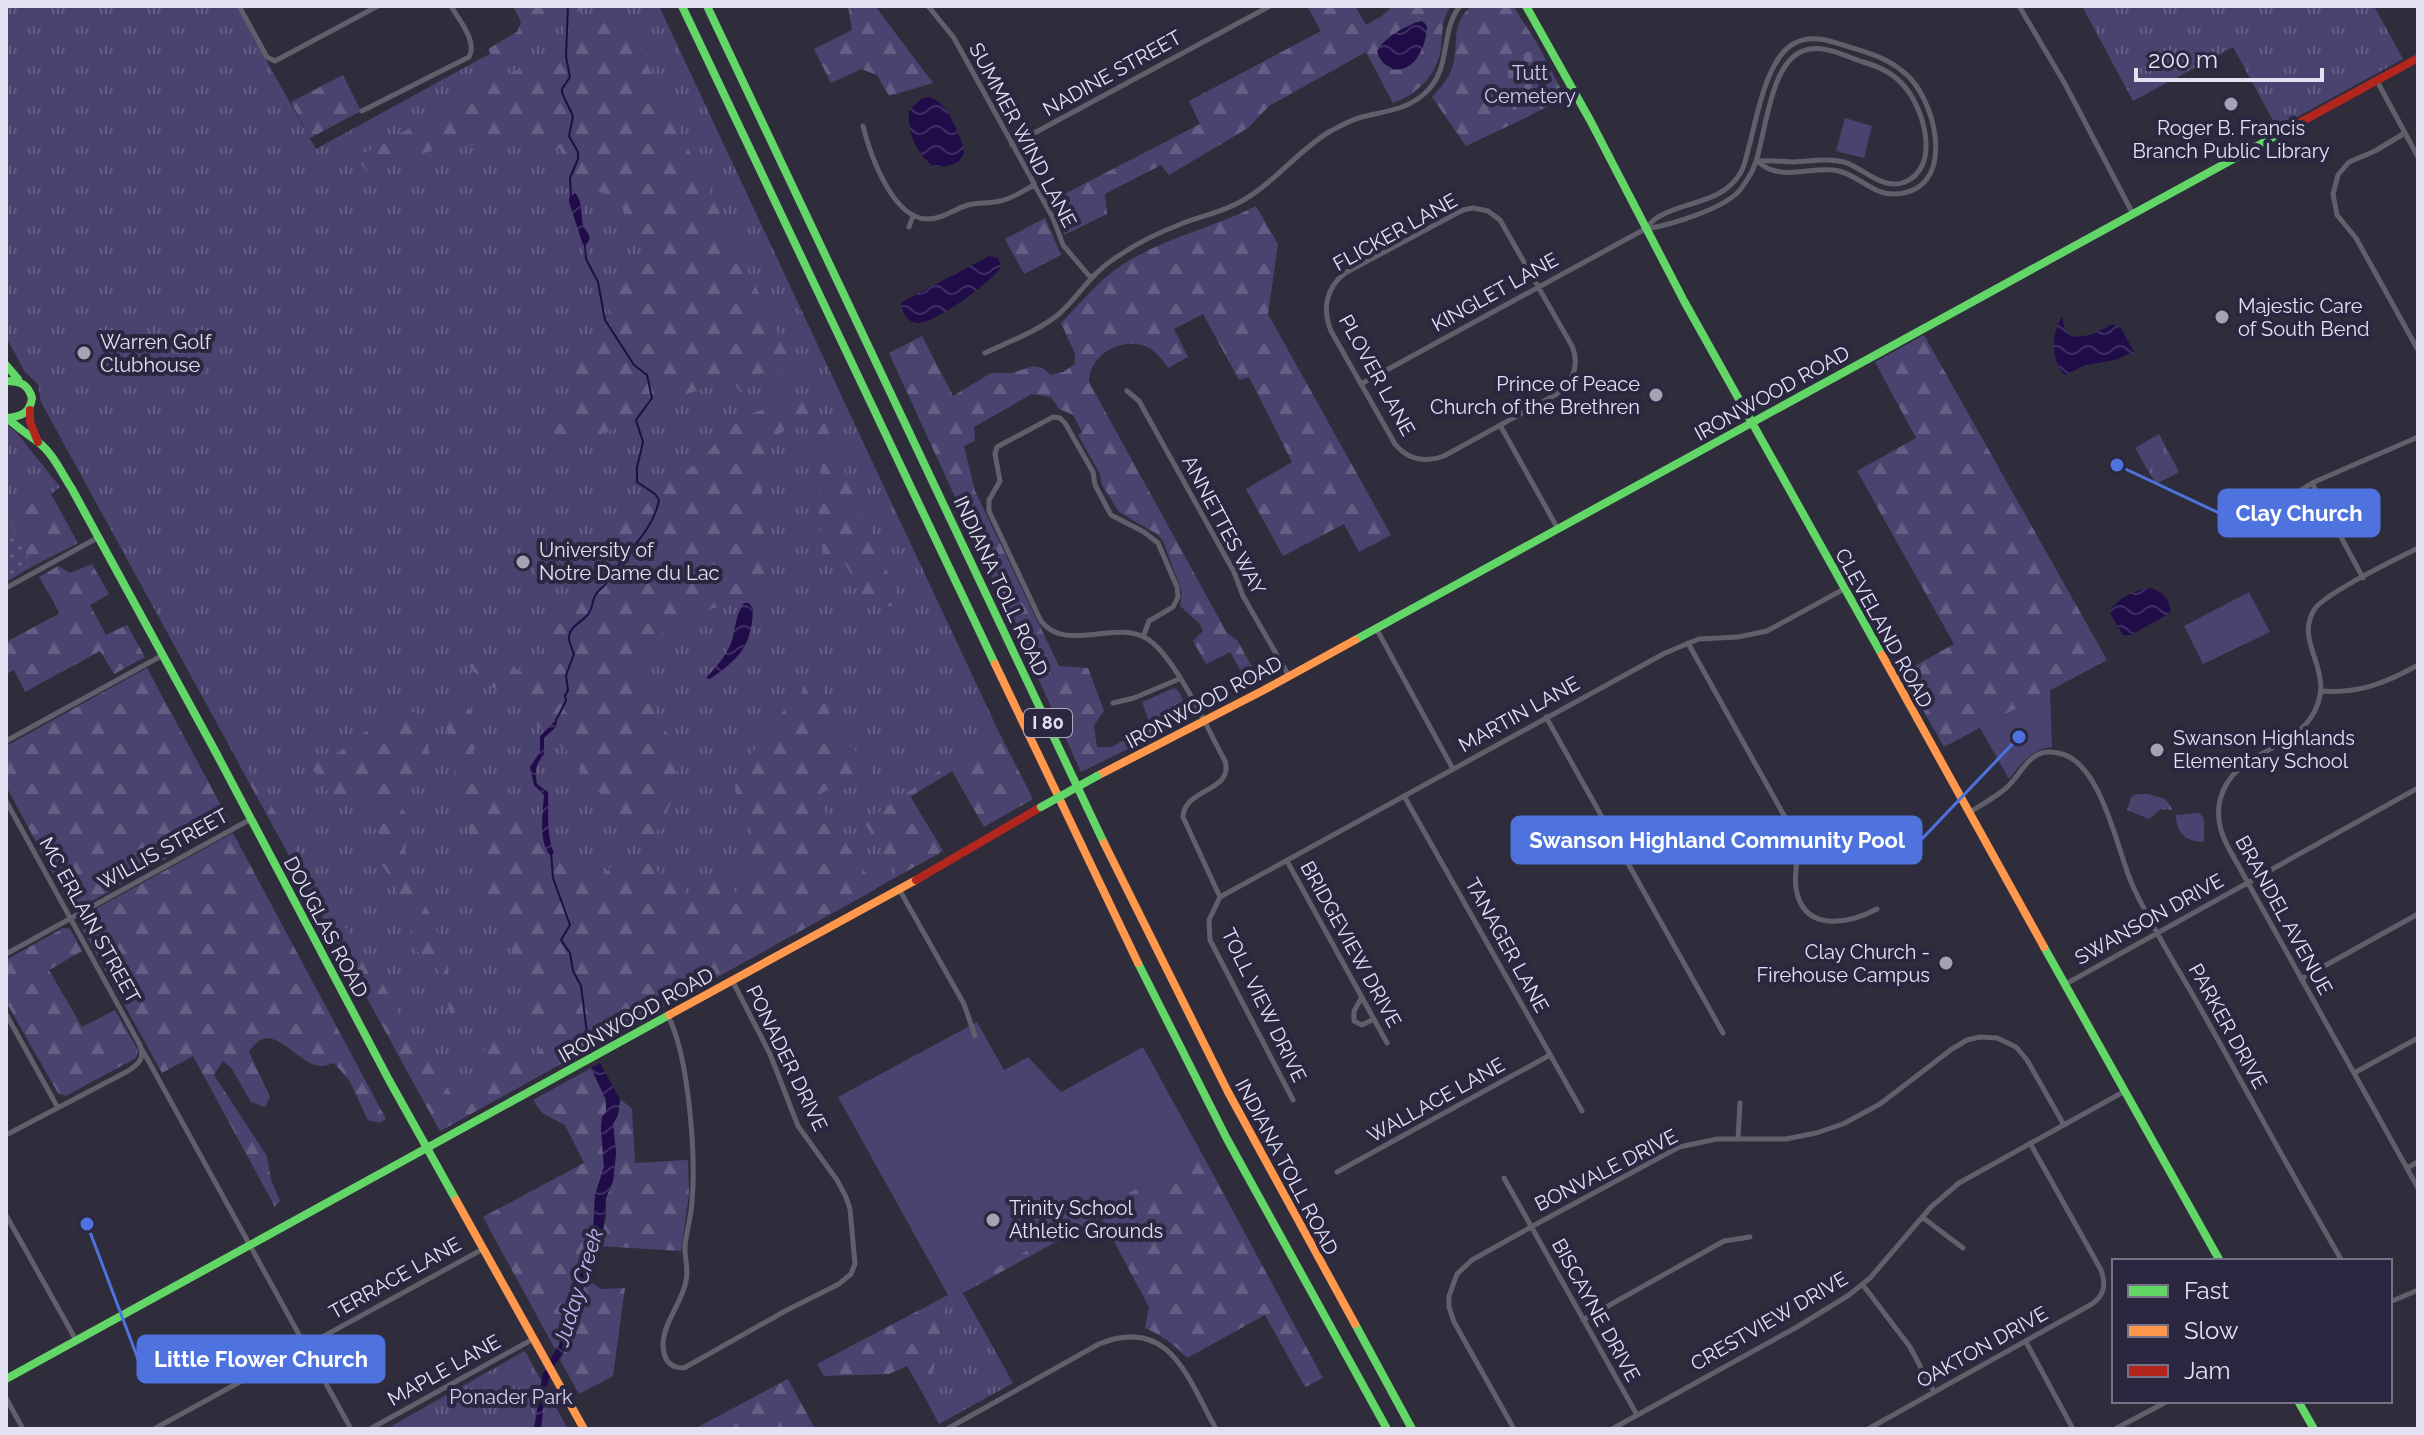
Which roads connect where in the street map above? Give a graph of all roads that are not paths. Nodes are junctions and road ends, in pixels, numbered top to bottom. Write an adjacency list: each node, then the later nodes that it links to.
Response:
1 (239, 6): 2 (street)
2 (378, 6)
3 (451, 6): 13 (street)
4 (682, 6): 134 (main road, INDIANA TOLL ROAD / I 80)
5 (707, 6): 135 (main road, INDIANA TOLL ROAD / I 80)
6 (928, 6): 16 (street, SUMMER WIND LANE)
7 (1270, 6): 16 (street, NADINE STREET)
8 (1460, 6): 24 (street)
9 (1526, 6): 23 (main road, CLEVELAND ROAD)
10 (2019, 6): 20 (street)
11 (2418, 58): 12 (main road, IRONWOOD ROAD)
12 (2377, 81): 15 (street); 20 (main road, IRONWOOD ROAD)
13 (362, 111)
14 (863, 126): 21 (street)
15 (2405, 133): 17 (street); 27 (street)
16 (1012, 145): 19 (street, SUMMER WIND LANE)
17 (2418, 157)
18 (1757, 161): 18 (street); 23 (street); 23 (street)
19 (1034, 185): 21 (street); 24 (street, SUMMER WIND LANE)
20 (2133, 214): 36 (main road, IRONWOOD ROAD)
21 (913, 216): 22 (street)
22 (909, 227)
23 (1645, 229): 25 (street, KINGLET LANE); 36 (main road, CLEVELAND ROAD)
24 (1091, 278): 28 (street)
25 (1538, 286): 26 (street, FLICKER LANE); 32 (street, KINGLET LANE); 37 (street)
26 (1327, 297): 32 (street, PLOVER LANE)
27 (2418, 350)
28 (985, 353)
29 (6, 365): 31 (main road)
30 (6, 381): 31 (main road)
31 (20, 381): 34 (main road, DOUGLAS ROAD)
32 (1361, 384): 37 (street, PLOVER LANE)
33 (1127, 391): 53 (street, ANNETTES WAY)
34 (30, 408): 35 (main road); 39 (main road, DOUGLAS ROAD)
35 (7, 418): 39 (main road, DOUGLAS ROAD)
36 (1751, 422): 42 (main road, IRONWOOD ROAD); 47 (main road, CLEVELAND ROAD)
37 (1500, 425): 42 (street)
38 (2418, 437): 40 (street)
39 (38, 442): 43 (main road, DOUGLAS ROAD)
40 (2312, 483): 41 (street); 45 (street)
41 (2250, 528)
42 (1558, 529): 48 (main road, IRONWOOD ROAD)
43 (99, 537): 46 (street); 51 (main road, DOUGLAS ROAD)
44 (2418, 548): 45 (street)
45 (2363, 578): 55 (street)
46 (6, 588)
47 (1844, 589): 50 (street, MARTIN LANE); 64 (main road, CLEVELAND ROAD)
48 (1376, 628): 53 (main road, IRONWOOD ROAD); 60 (street)
49 (1143, 637): 49 (street); 54 (street)
50 (1688, 642): 57 (street, MARTIN LANE); 70 (street)
51 (163, 655): 59 (street); 65 (main road, DOUGLAS ROAD)
52 (2418, 665): 55 (street)
53 (1289, 676): 58 (main road, IRONWOOD ROAD)
54 (1179, 679): 56 (street); 58 (street)
55 (2321, 691): 67 (street, BRANDEL AVENUE)
56 (1113, 703)
57 (1546, 717): 60 (street, MARTIN LANE); 82 (street)
58 (1203, 722): 68 (main road, IRONWOOD ROAD, bridge); 69 (street)
59 (6, 741)
60 (1453, 769): 62 (street, MARTIN LANE)
61 (2418, 788): 67 (street, SWANSON DRIVE)
62 (1404, 796): 66 (street, MARTIN LANE); 87 (street, TANAGER LANE)
63 (6, 801): 72 (street, MC ERLAIN STREET)
64 (1969, 813): 73 (street, PARKER DRIVE); 77 (main road, CLEVELAND ROAD)
65 (251, 819): 72 (street, WILLIS STREET); 98 (main road, DOUGLAS ROAD)
66 (1287, 861): 69 (street, MARTIN LANE); 78 (street, BRIDGEVIEW DRIVE)
67 (2247, 882): 73 (street, SWANSON DRIVE); 75 (street, BRANDEL AVENUE)
68 (899, 889): 76 (main road, IRONWOOD ROAD); 83 (street)
69 (1220, 897): 90 (street, TOLL VIEW DRIVE)
70 (1877, 909)
71 (2418, 914): 75 (street)
72 (70, 918): 74 (street, WILLIS STREET); 86 (street, MC ERLAIN STREET)
73 (2157, 932): 77 (street, SWANSON DRIVE); 112 (street, PARKER DRIVE)
74 (6, 954)
75 (2301, 979): 88 (street, BRANDEL AVENUE)
76 (732, 980): 80 (main road, IRONWOOD ROAD); 80 (street, PONADER DRIVE)
77 (2064, 985): 89 (main road, CLEVELAND ROAD)
78 (1362, 997): 81 (street, BRIDGEVIEW DRIVE); 81 (street)
79 (6, 1014): 92 (street)
80 (668, 1016): 98 (main road, IRONWOOD ROAD)
81 (1374, 1019): 85 (street, BRIDGEVIEW DRIVE)
82 (1723, 1033)
83 (975, 1036)
84 (2418, 1038): 88 (street)
85 (1387, 1043)
86 (142, 1053): 92 (street); 108 (street, MC ERLAIN STREET)
87 (1550, 1055): 93 (street, TANAGER LANE); 101 (street, WALLACE LANE)
88 (2354, 1073): 100 (street, BRANDEL AVENUE)
89 (2125, 1091): 94 (street, CRESTVIEW DRIVE); 111 (main road, CLEVELAND ROAD)
90 (1293, 1100)
91 (1740, 1103): 96 (street)
92 (58, 1108): 95 (street)
93 (1582, 1111)
94 (2064, 1125): 96 (street, BONVALE DRIVE); 97 (street, CRESTVIEW DRIVE)
95 (6, 1135)
96 (1738, 1139): 106 (street, BONVALE DRIVE)
97 (2030, 1143): 105 (street, CRESTVIEW DRIVE); 119 (street, OAKTON DRIVE)
98 (426, 1147): 108 (main road, IRONWOOD ROAD); 109 (main road, DOUGLAS ROAD)
99 (2418, 1162): 100 (street)
100 (2407, 1168): 103 (street, BRANDEL AVENUE)
101 (1337, 1172)
102 (1504, 1178): 106 (street, BISCAYNE DRIVE)
103 (2418, 1188)
104 (6, 1215): 117 (street)
105 (1922, 1217): 110 (street); 113 (street, CRESTVIEW DRIVE)
106 (1531, 1227): 116 (street, BISCAYNE DRIVE); 136 (street, BONVALE DRIVE)
107 (1750, 1237): 116 (street)
108 (249, 1245): 117 (main road, IRONWOOD ROAD); 120 (street)
109 (484, 1248): 118 (main road, DOUGLAS ROAD); 120 (street, TERRACE LANE)
110 (1963, 1248)
111 (2219, 1259)
112 (2341, 1259)
113 (1863, 1285): 122 (street); 126 (street, CRESTVIEW DRIVE)
114 (2418, 1290): 115 (street)
115 (2392, 1301)
116 (1583, 1320): 126 (street, BISCAYNE DRIVE)
117 (76, 1340): 121 (main road, IRONWOOD ROAD)
118 (536, 1342): 130 (street, MAPLE LANE); 131 (main road, DOUGLAS ROAD)
119 (2026, 1342): 122 (street, OAKTON DRIVE); 139 (street)
120 (305, 1346): 128 (street, TERRACE LANE); 129 (street)
121 (6, 1379)
122 (1934, 1392): 138 (street, OAKTON DRIVE)
123 (6, 1398): 127 (street)
124 (2164, 1403): 140 (street)
125 (2299, 1403): 141 (main road)
126 (1637, 1415): 137 (street, CRESTVIEW DRIVE)
127 (23, 1429)
128 (154, 1429)
129 (351, 1429)
130 (370, 1429)
131 (584, 1429)
132 (947, 1429): 133 (street)
133 (1216, 1429)
134 (1387, 1429)
135 (1412, 1429)
136 (1514, 1429)
137 (1612, 1429)
138 (1868, 1429)
139 (2073, 1429)
140 (2115, 1429)
141 (2314, 1429)

